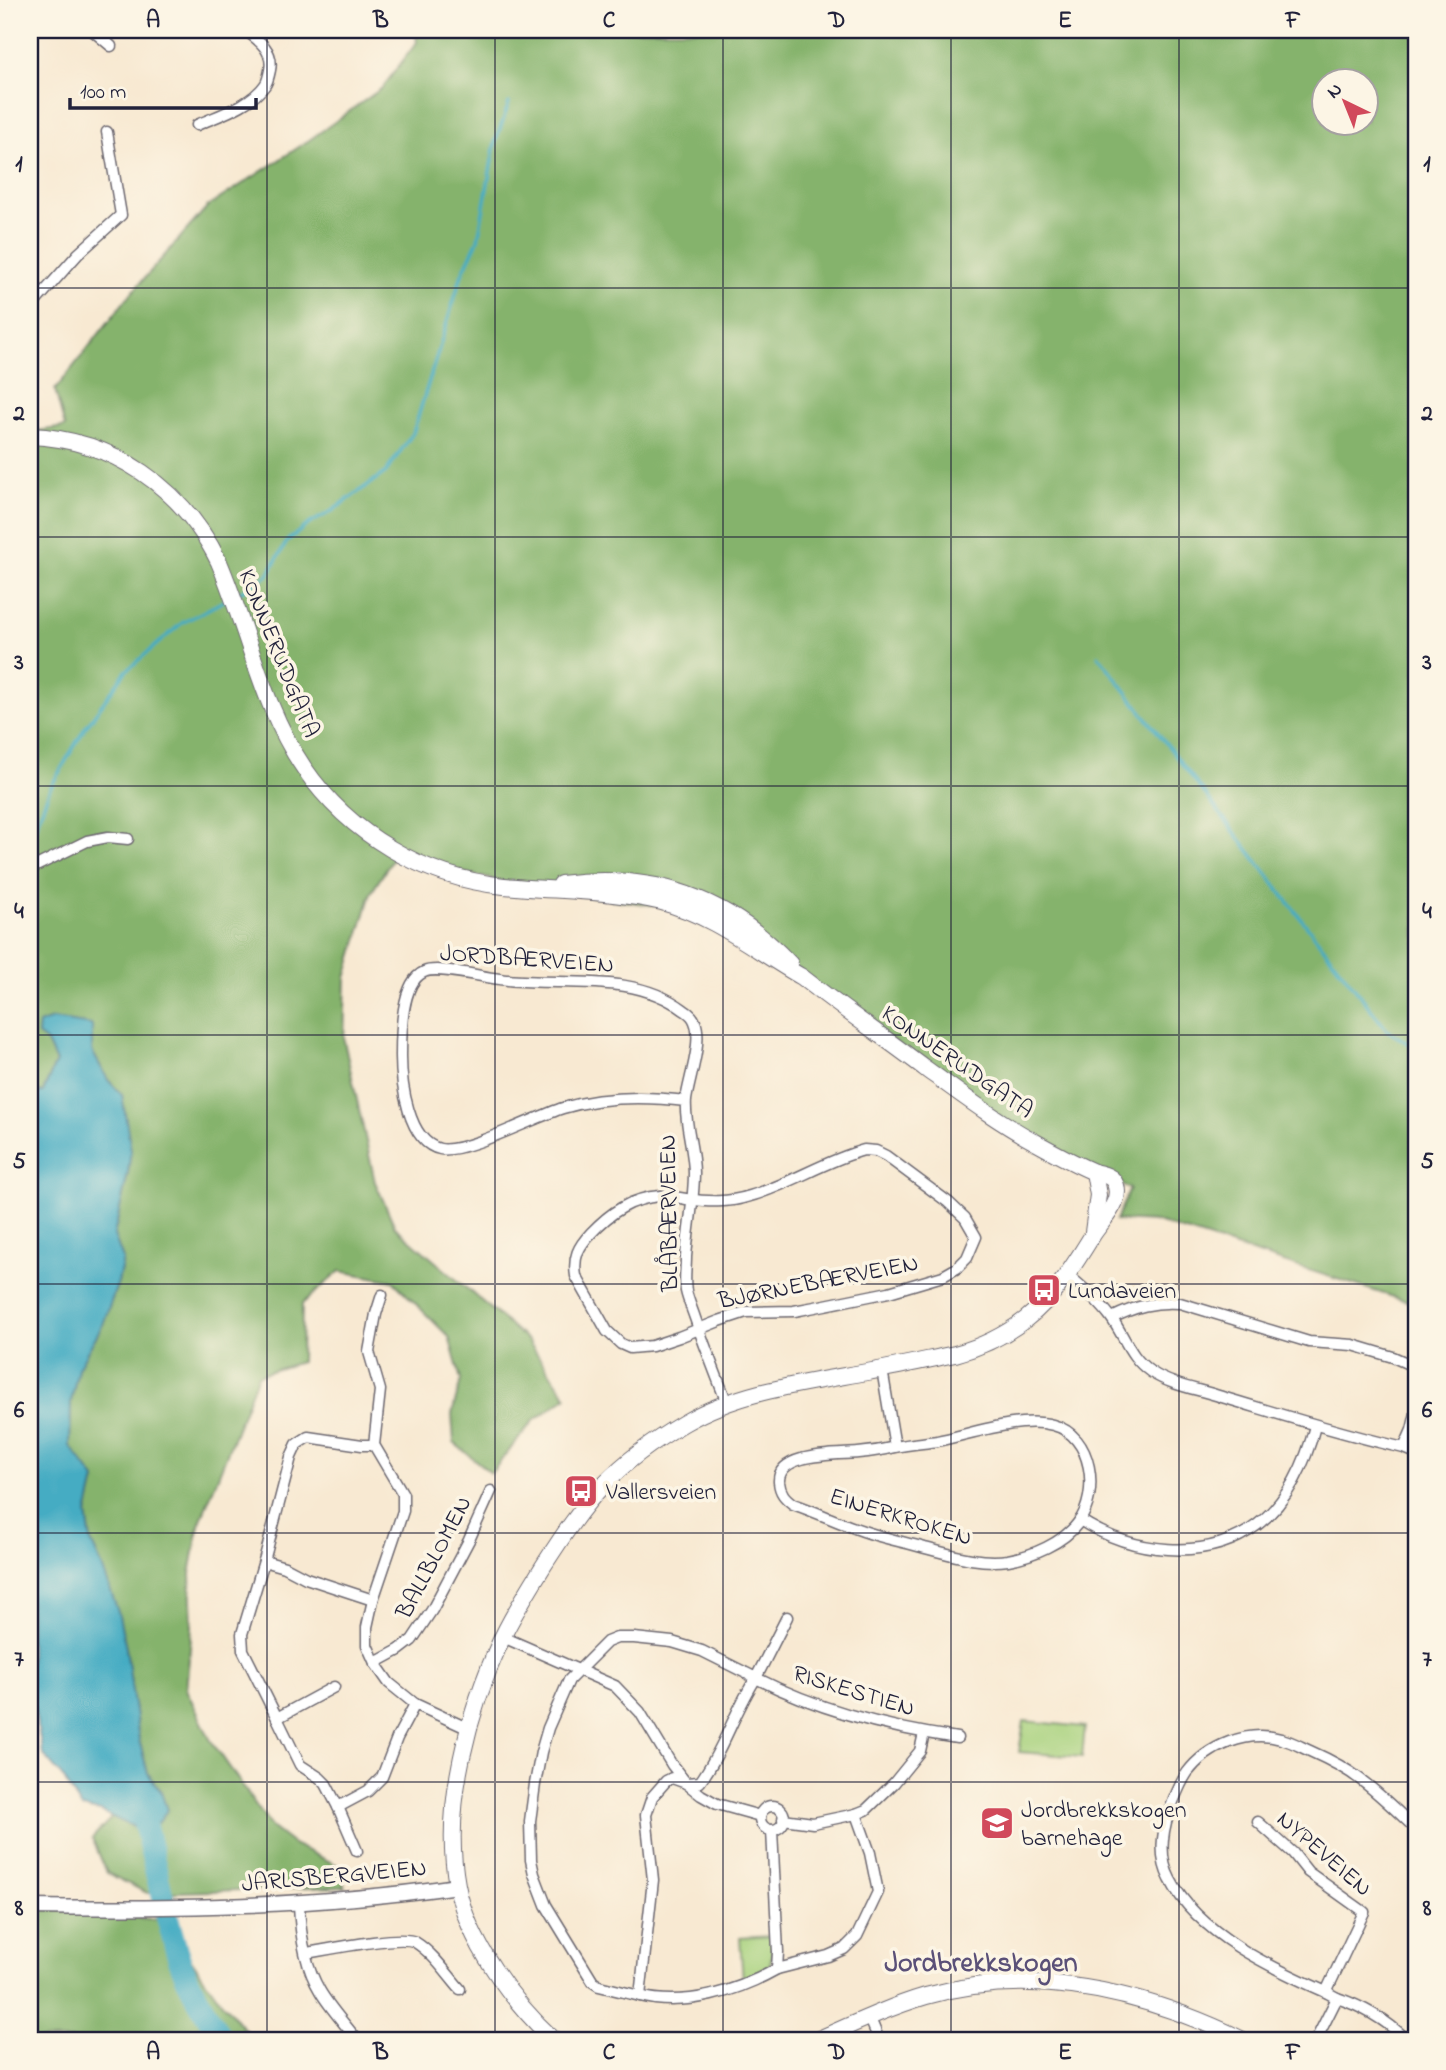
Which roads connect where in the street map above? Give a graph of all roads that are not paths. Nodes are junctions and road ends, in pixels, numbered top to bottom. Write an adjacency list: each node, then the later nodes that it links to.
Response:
1 (92, 30): 3 (street)
2 (245, 30): 4 (street)
3 (111, 46)
4 (197, 125)
5 (107, 132): 6 (street)
6 (30, 308)
7 (30, 436): 12 (main road, KONNERUDGATA)
8 (128, 839): 9 (street)
9 (30, 869)
10 (686, 1101): 10 (street, JORDBÆRVEIEN); 11 (street, BLÅBÆRVEIEN)
11 (692, 1200): 15 (street, BLÅBÆRVEIEN); 15 (street); 15 (street, BJØRNEBÆRVEIEN)
12 (1068, 1275): 14 (street); 16 (main road)
13 (382, 1295): 21 (street)
14 (1112, 1318): 17 (street); 20 (street)
15 (699, 1329): 18 (street, BLÅBÆRVEIEN)
16 (882, 1369): 18 (main road); 22 (street)
17 (1416, 1372)
18 (727, 1403): 30 (main road)
19 (1416, 1413): 23 (street)
20 (1315, 1426): 23 (street); 26 (street)
21 (374, 1445): 27 (street); 28 (street)
22 (895, 1447): 26 (street, EINERKROKEN); 26 (street, EINERKROKEN)
23 (1404, 1448): 24 (street)
24 (1416, 1453)
25 (491, 1491): 31 (street, BALLBLOMEN)
26 (1080, 1520)
27 (264, 1561): 28 (street); 36 (street)
28 (373, 1600): 31 (street)
29 (787, 1617): 33 (street)
30 (503, 1637): 32 (street); 37 (main road)
31 (375, 1663): 35 (street)
32 (578, 1670): 33 (street); 40 (street); 56 (street)
33 (756, 1678): 38 (street, RISKESTIEN); 40 (street, RISKESTIEN)
34 (334, 1687): 36 (street)
35 (415, 1703): 37 (street); 41 (street)
36 (277, 1718): 41 (street)
37 (469, 1729): 49 (main road)
38 (924, 1733): 39 (street, RISKESTIEN); 42 (street)
39 (957, 1738)
40 (686, 1783): 43 (street); 56 (street, RISKESTIEN)
41 (338, 1807): 48 (street)
42 (856, 1814): 44 (street); 53 (street)
43 (761, 1816): 44 (street); 47 (street)
44 (783, 1819): 47 (street)
45 (1258, 1822): 55 (street, NYPEVEIEN)
46 (1416, 1829): 55 (street)
47 (772, 1830): 53 (street)
48 (357, 1851)
49 (457, 1886): 50 (street, JARLSBERGVEIEN); 60 (main road, JARLSBERGVEIEN)
50 (299, 1904): 51 (street, JARLSBERGVEIEN); 52 (street)
51 (30, 1907)
52 (307, 1953): 54 (street); 59 (street)
53 (777, 1969): 56 (street)
54 (460, 1989)
55 (1326, 1992): 57 (street)
56 (640, 1996)
57 (1338, 1998): 64 (street); 65 (street)
58 (869, 2017): 61 (main road); 62 (street); 63 (main road)
59 (357, 2040)
60 (554, 2040)
61 (817, 2040)
62 (879, 2040)
63 (1243, 2040)
64 (1316, 2040)
65 (1407, 2040)

